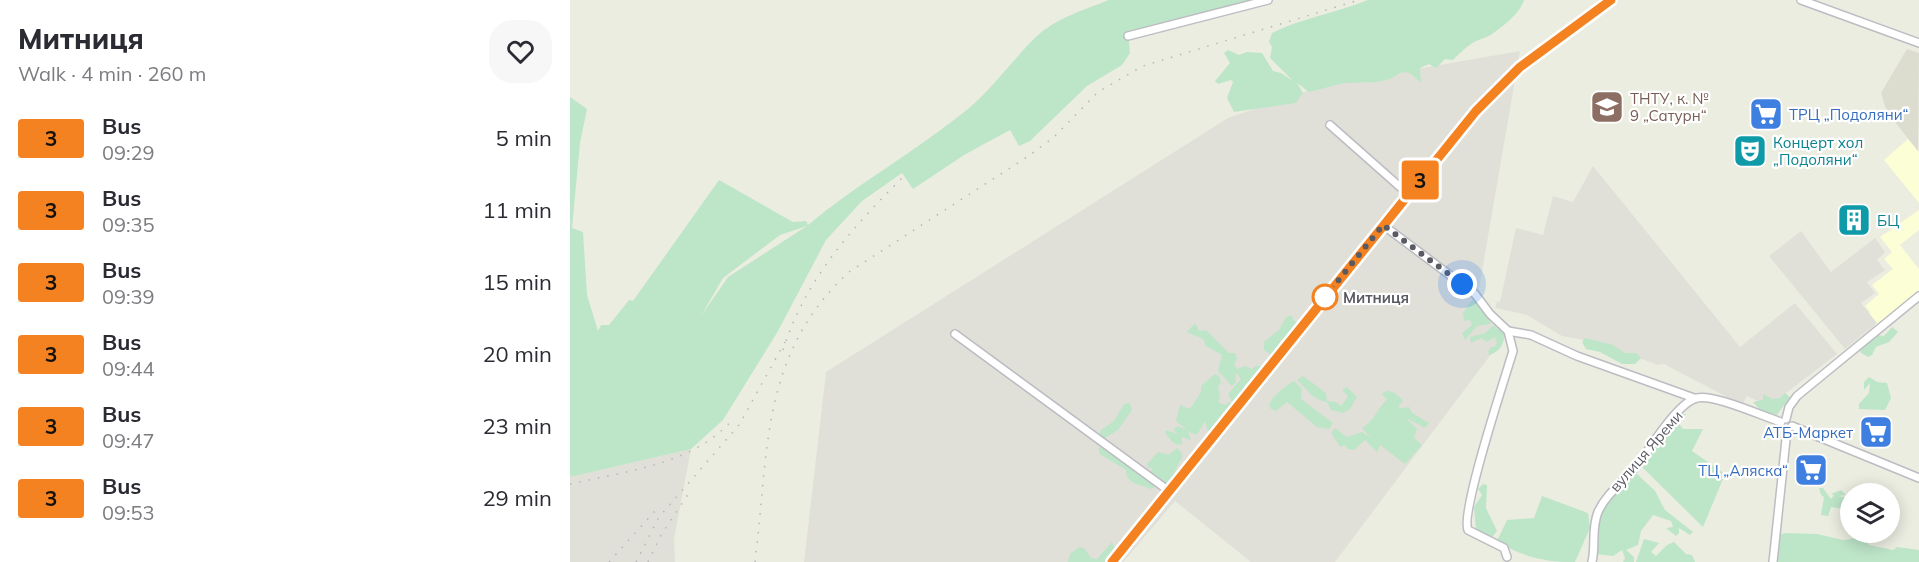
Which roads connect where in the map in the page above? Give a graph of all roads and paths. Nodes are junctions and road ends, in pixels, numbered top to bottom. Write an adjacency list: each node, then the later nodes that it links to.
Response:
1 (1268, 0): 4 (street)
2 (1611, 0): 7 (street)
3 (1804, 0): 5 (street)
4 (1128, 36)
5 (1919, 44)
6 (1330, 125): 7 (street)
7 (1408, 194): 8 (street)
8 (1383, 225): 10 (street); 16 (street)
9 (1919, 296): 13 (street)
10 (1508, 331): 12 (street); 17 (street)
11 (955, 334): 16 (street)
12 (1694, 398): 13 (street, вулиця Яреми); 19 (street, вулиця Яреми)
13 (1783, 421): 14 (street)
14 (1790, 428): 15 (street); 20 (street)
15 (1919, 478)
16 (1169, 491): 18 (street)
17 (1507, 556)
18 (1112, 562)
19 (1592, 562)
20 (1773, 562)

